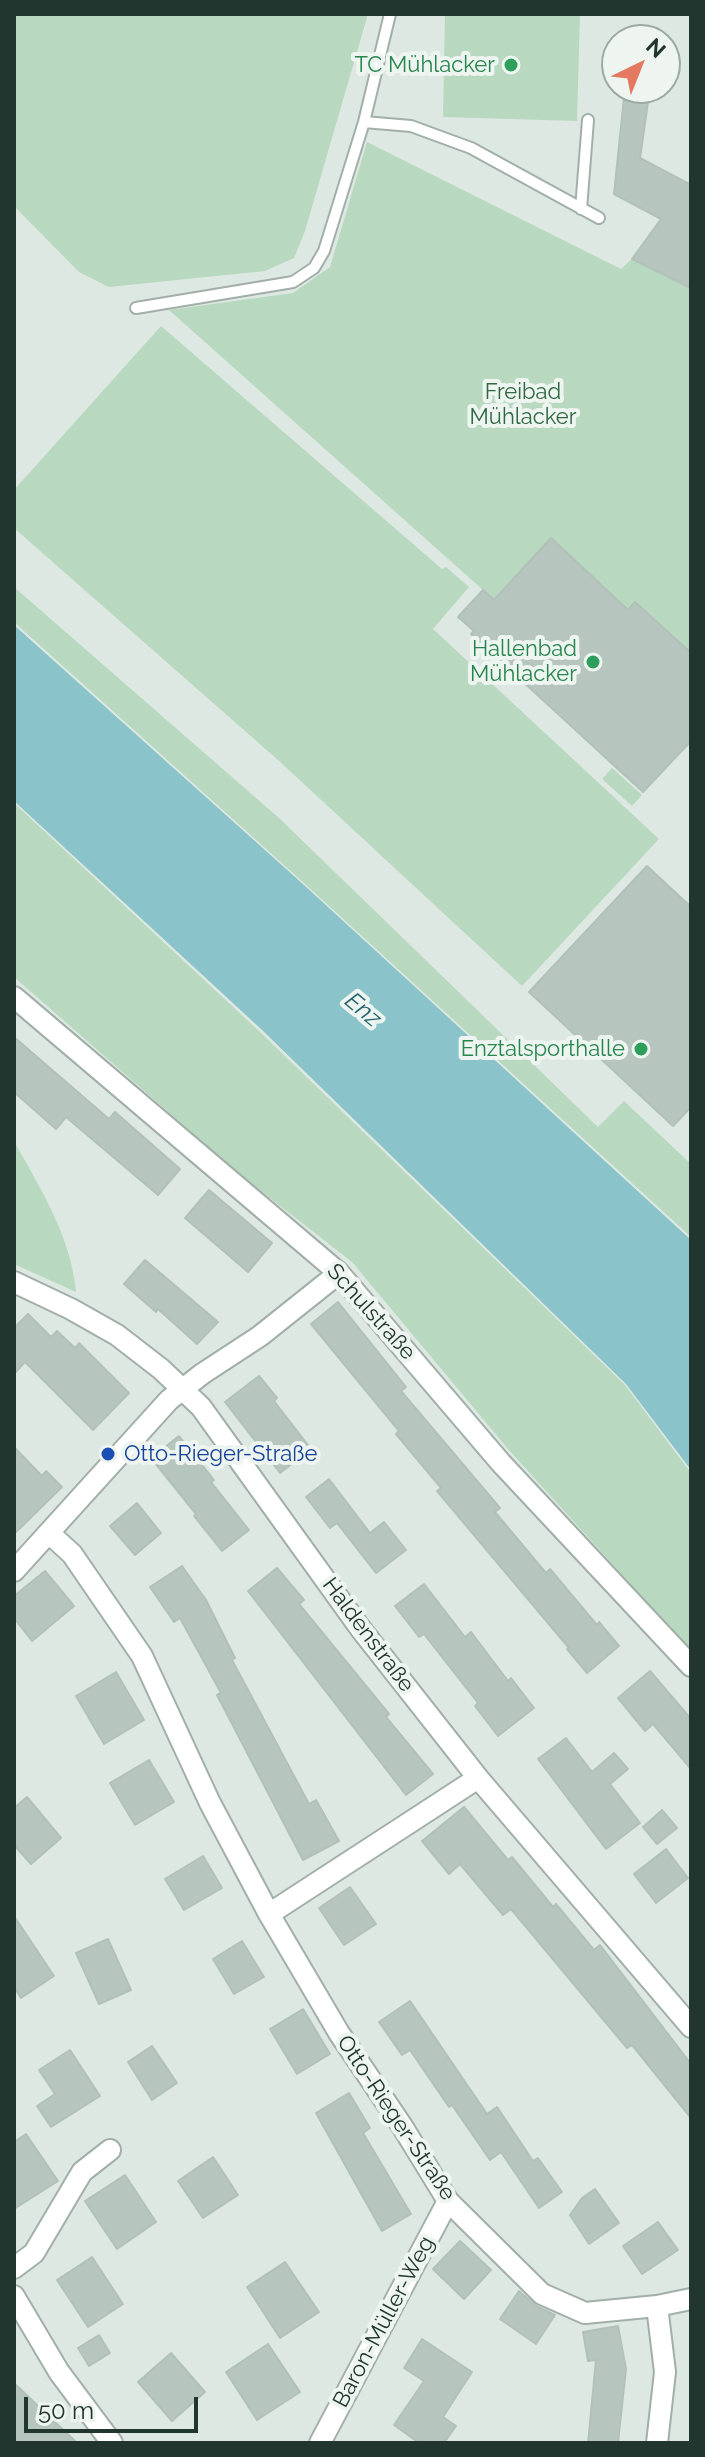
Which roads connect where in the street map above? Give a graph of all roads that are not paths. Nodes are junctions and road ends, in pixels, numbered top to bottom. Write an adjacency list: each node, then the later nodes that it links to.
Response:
1 (390, 14): 3 (lane)
2 (588, 120): 4 (lane)
3 (364, 122): 4 (lane); 6 (lane)
4 (581, 209): 5 (lane)
5 (599, 218)
6 (136, 308)
7 (14, 997): 8 (street, Schulstraße)
8 (339, 1273): 10 (street); 13 (street, Schulstraße)
9 (14, 1282): 10 (street, Haldenstraße)
10 (183, 1388): 11 (street); 14 (street, Haldenstraße)
11 (49, 1533): 12 (street); 15 (street, Otto-Rieger-Straße)
12 (14, 1571)
13 (691, 1666)
14 (478, 1778): 15 (street); 16 (street, Haldenstraße)
15 (269, 1914): 18 (street, Otto-Rieger-Straße)
16 (691, 2027)
17 (110, 2150): 19 (street)
18 (448, 2201): 22 (street, Otto-Rieger-Straße); 24 (street, Baron-Müller-Weg)
19 (14, 2268)
20 (14, 2296): 23 (street)
21 (691, 2299): 22 (street, Otto-Rieger-Straße)
22 (657, 2306): 25 (street)
23 (112, 2443)
24 (320, 2443)
25 (657, 2443)

